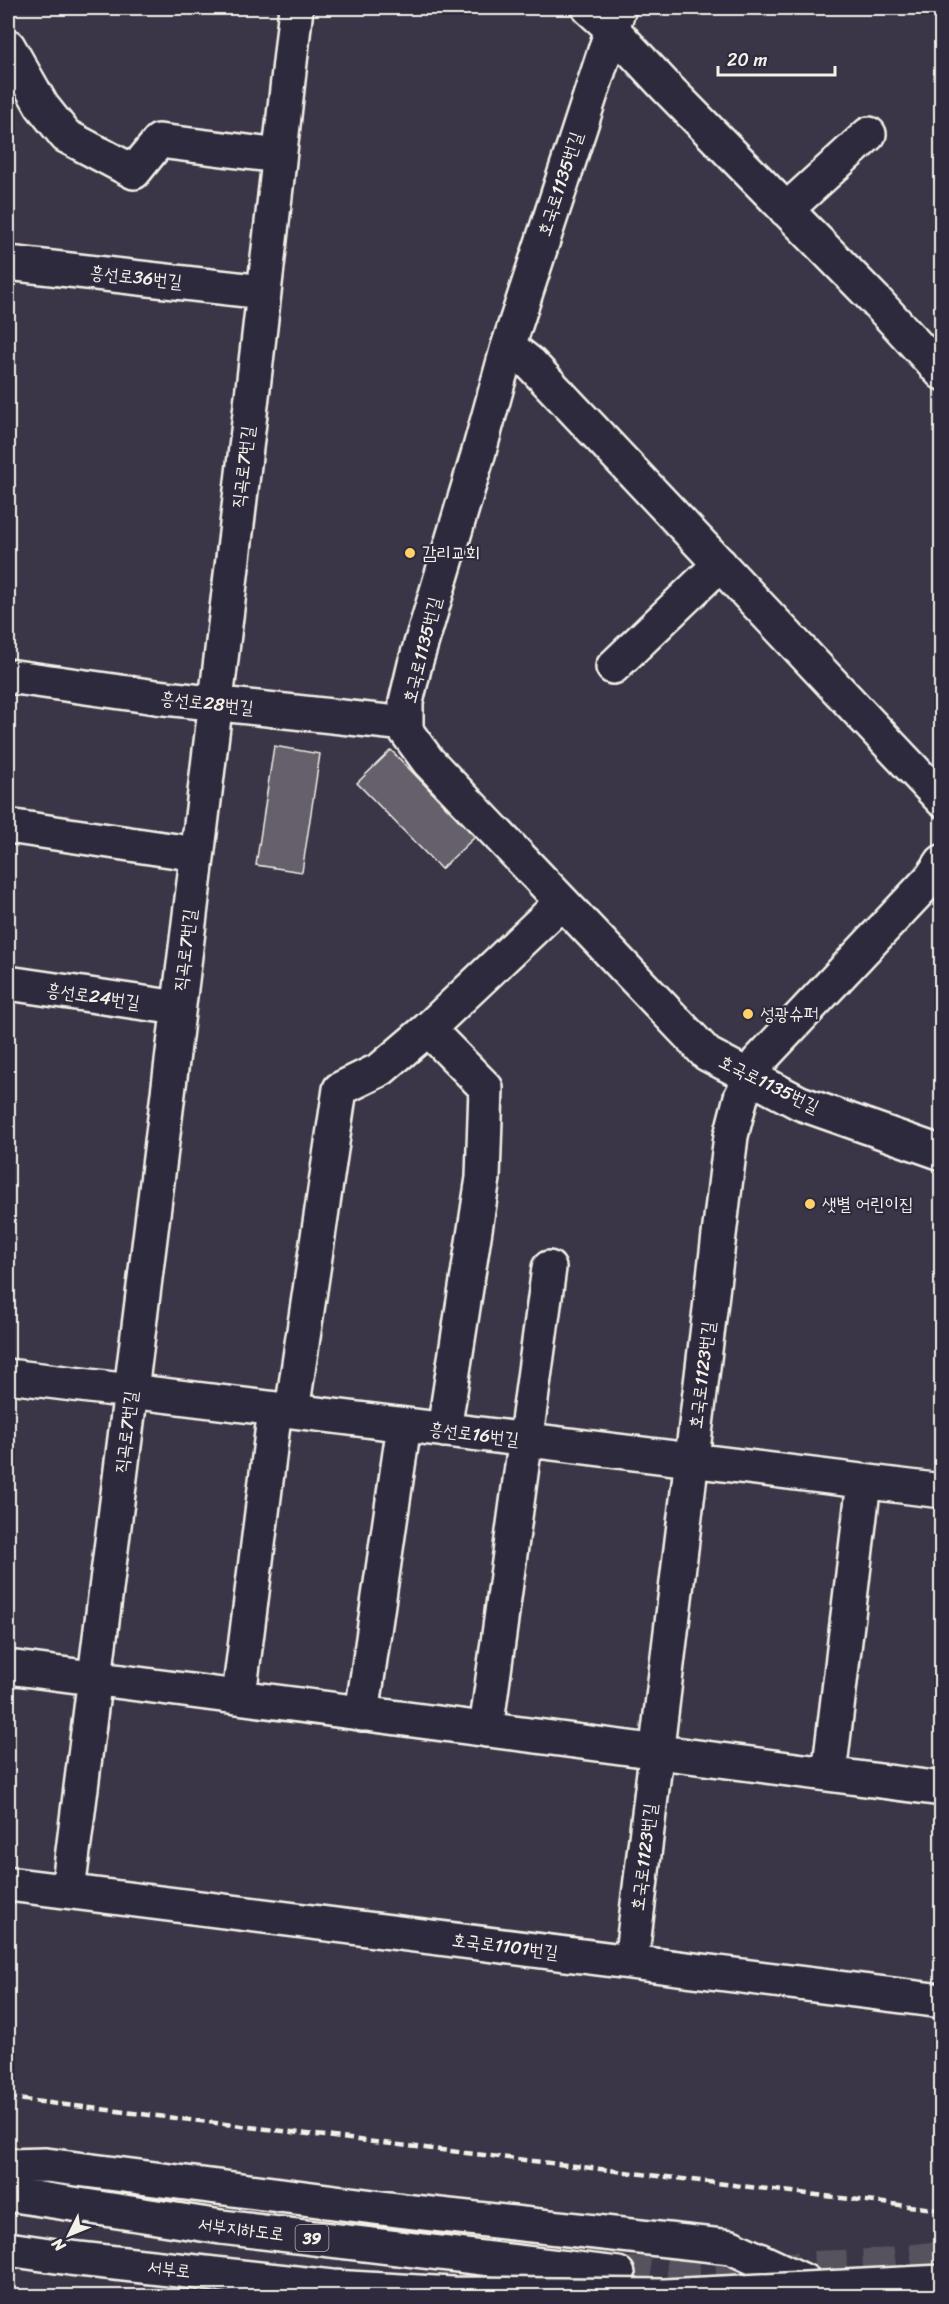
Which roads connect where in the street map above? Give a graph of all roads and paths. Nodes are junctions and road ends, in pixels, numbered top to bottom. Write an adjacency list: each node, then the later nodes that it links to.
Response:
1 (296, 8): 5 (main road, 직곡로7번길)
2 (607, 15): 6 (main road); 9 (main road, 호국로1135번길)
3 (8, 46): 5 (main road)
4 (869, 134): 6 (main road)
5 (279, 156): 8 (main road, 직곡로7번길)
6 (786, 210): 10 (main road)
7 (8, 263): 8 (main road, 흥선로36번길)
8 (264, 292): 14 (main road, 직곡로7번길)
9 (507, 350): 11 (main road); 15 (main road, 호국로1135번길)
10 (942, 373)
11 (720, 564): 12 (main road); 16 (main road)
12 (613, 667)
13 (8, 676): 14 (main road, 흥선로28번길)
14 (214, 703): 15 (main road, 흥선로28번길); 18 (main road, 직곡로7번길)
15 (406, 724): 20 (main road, 호국로1135번길)
16 (942, 800)
17 (8, 826): 18 (main road)
18 (197, 854): 22 (main road, 직곡로7번길)
19 (942, 862): 24 (main road, 호국로1123번길)
20 (562, 902): 23 (main road); 24 (main road, 호국로1135번길)
21 (8, 983): 22 (main road, 흥선로24번길)
22 (178, 1008): 28 (main road, 직곡로7번길)
23 (428, 1029): 29 (main road); 31 (main road)
24 (751, 1077): 25 (main road, 호국로1135번길); 33 (main road, 호국로1123번길)
25 (942, 1153)
26 (549, 1268): 32 (main road)
27 (8, 1376): 28 (main road, 흥선로16번길)
28 (131, 1392): 29 (main road, 흥선로16번길); 37 (main road, 직곡로7번길)
29 (284, 1410): 30 (main road, 흥선로16번길); 38 (main road)
30 (405, 1425): 31 (main road, 흥선로16번길); 39 (main road)
31 (444, 1430): 32 (main road, 흥선로16번길)
32 (525, 1440): 33 (main road, 흥선로16번길); 40 (main road)
33 (692, 1461): 34 (main road, 흥선로16번길); 41 (main road, 호국로1123번길)
34 (864, 1482): 35 (main road, 흥선로16번길); 42 (main road)
35 (942, 1491)
36 (8, 1667): 37 (main road)
37 (95, 1678): 38 (main road); 45 (main road, 직곡로7번길)
38 (238, 1696): 39 (main road)
39 (362, 1714): 40 (main road)
40 (486, 1730): 41 (main road)
41 (656, 1752): 42 (main road); 46 (main road, 호국로1123번길)
42 (829, 1774): 43 (main road)
43 (942, 1789)
44 (8, 1884): 45 (main road, 호국로1101번길)
45 (68, 1891): 46 (main road, 호국로1101번길)
46 (631, 1962): 47 (main road, 호국로1101번길)
47 (942, 2001)
48 (8, 2166): 53 (main road)
49 (8, 2194): 51 (main road, 서부지하도로 / 39)
50 (8, 2249): 52 (main road, 서부로, bridge)
51 (618, 2274)
52 (942, 2282)
53 (821, 2296)

